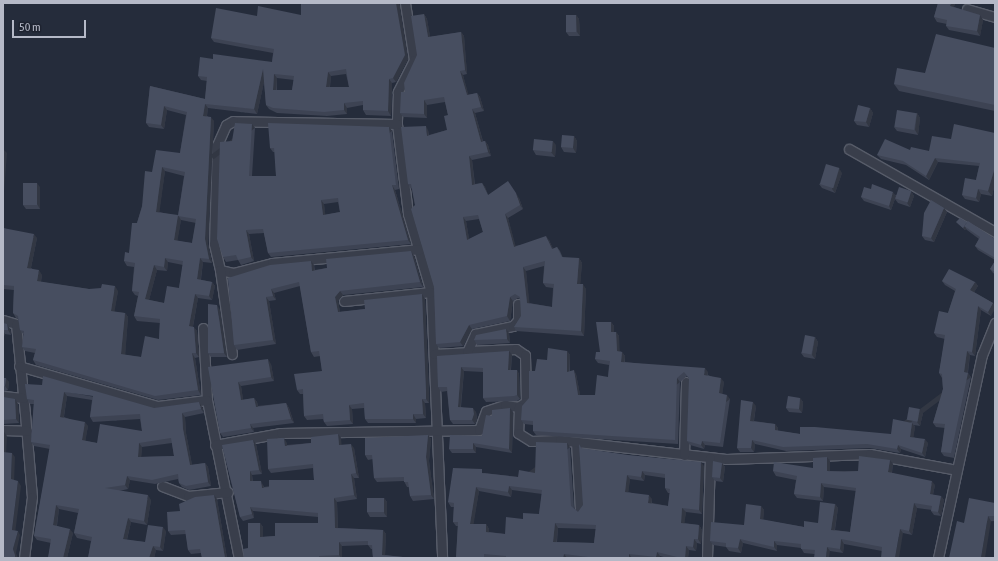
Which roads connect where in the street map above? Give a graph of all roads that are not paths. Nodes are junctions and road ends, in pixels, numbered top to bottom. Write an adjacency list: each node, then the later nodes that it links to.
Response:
1 (405, 3): 4 (street)
2 (967, 9): 3 (street)
3 (995, 16)
4 (397, 124): 7 (street); 8 (street)
5 (849, 149): 6 (street)
6 (995, 232)
7 (420, 249): 8 (street); 9 (street)
8 (220, 270): 16 (street)
9 (431, 292): 10 (street); 17 (street)
10 (344, 301)
11 (518, 304): 15 (street)
12 (3, 320): 18 (street)
13 (995, 323): 31 (street)
14 (203, 328): 22 (street)
15 (469, 351): 17 (street); 23 (street)
16 (232, 354)
17 (434, 354): 26 (street)
18 (19, 366): 21 (street); 22 (street)
19 (686, 382): 29 (street)
20 (3, 396): 21 (street)
21 (23, 398): 25 (street)
22 (207, 400): 28 (street)
23 (518, 407): 26 (street); 27 (street)
24 (3, 430): 25 (street)
25 (27, 430): 35 (street)
26 (438, 432): 28 (street); 37 (street)
27 (576, 442): 29 (street); 34 (street)
28 (215, 445): 33 (street)
29 (684, 455): 30 (street)
30 (710, 458): 31 (street); 38 (street)
31 (957, 470): 39 (street)
32 (162, 486): 33 (street)
33 (228, 492): 36 (street)
34 (580, 510)
35 (24, 558)
36 (239, 558)
37 (442, 558)
38 (707, 558)
39 (938, 558)

